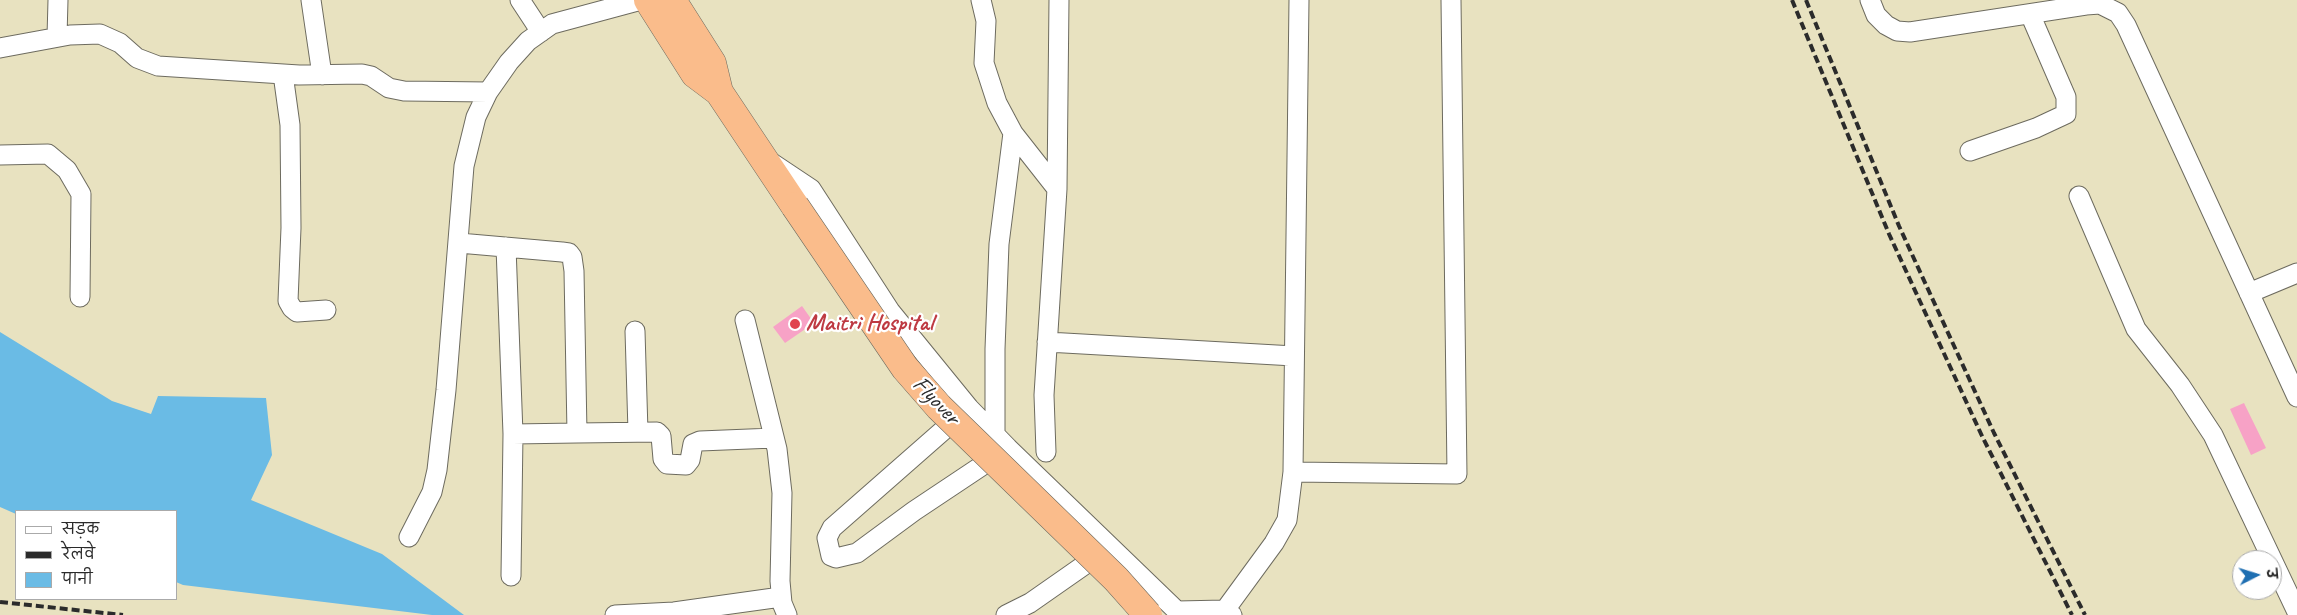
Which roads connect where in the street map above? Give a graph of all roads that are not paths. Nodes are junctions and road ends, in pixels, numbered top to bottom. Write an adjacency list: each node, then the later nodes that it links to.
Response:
1 (58, 0): 14 (street)
2 (311, 0): 17 (street)
3 (520, 0): 13 (street)
4 (641, 0): 13 (street)
5 (648, 0): 19 (highway)
6 (672, 0): 19 (highway)
7 (981, 0): 20 (street)
8 (1059, 0): 24 (street)
9 (1299, 0): 35 (street)
10 (1451, 0): 45 (street)
11 (1870, 0): 12 (street)
12 (2030, 14): 21 (street); 29 (street)
13 (541, 32): 18 (street)
14 (57, 37): 15 (street); 16 (street)
15 (0, 48)
16 (283, 74): 17 (street); 31 (street)
17 (322, 75): 18 (street)
18 (488, 92): 26 (street)
19 (720, 92): 23 (highway, Flyover)
20 (1013, 133): 24 (street); 41 (street)
21 (1970, 151)
22 (0, 154): 30 (street)
23 (762, 157): 37 (street); 54 (highway, Flyover, bridge)
24 (1057, 189): 34 (street)
25 (2078, 196): 50 (street)
26 (459, 244): 27 (street); 46 (street)
27 (506, 247): 39 (street); 40 (street)
28 (2297, 273): 29 (street)
29 (2249, 293): 36 (street)
30 (80, 297)
31 (326, 310)
32 (745, 320): 42 (street)
33 (635, 331): 38 (street)
34 (1047, 342): 35 (street); 44 (street)
35 (1294, 356): 45 (street)
36 (2297, 397)
37 (968, 408): 41 (street); 43 (street)
38 (638, 432): 39 (street); 42 (street)
39 (577, 433): 40 (street)
40 (513, 434): 48 (street)
41 (995, 435): 43 (street)
42 (774, 438): 49 (street)
43 (1008, 448): 47 (street)
44 (1046, 452)
45 (1293, 472): 51 (street)
46 (409, 537)
47 (1112, 546): 51 (street); 53 (street)
48 (512, 576)
49 (784, 606): 52 (street)
50 (2297, 612)
51 (1229, 613)
52 (615, 615)
53 (1006, 615)
54 (1148, 615)

